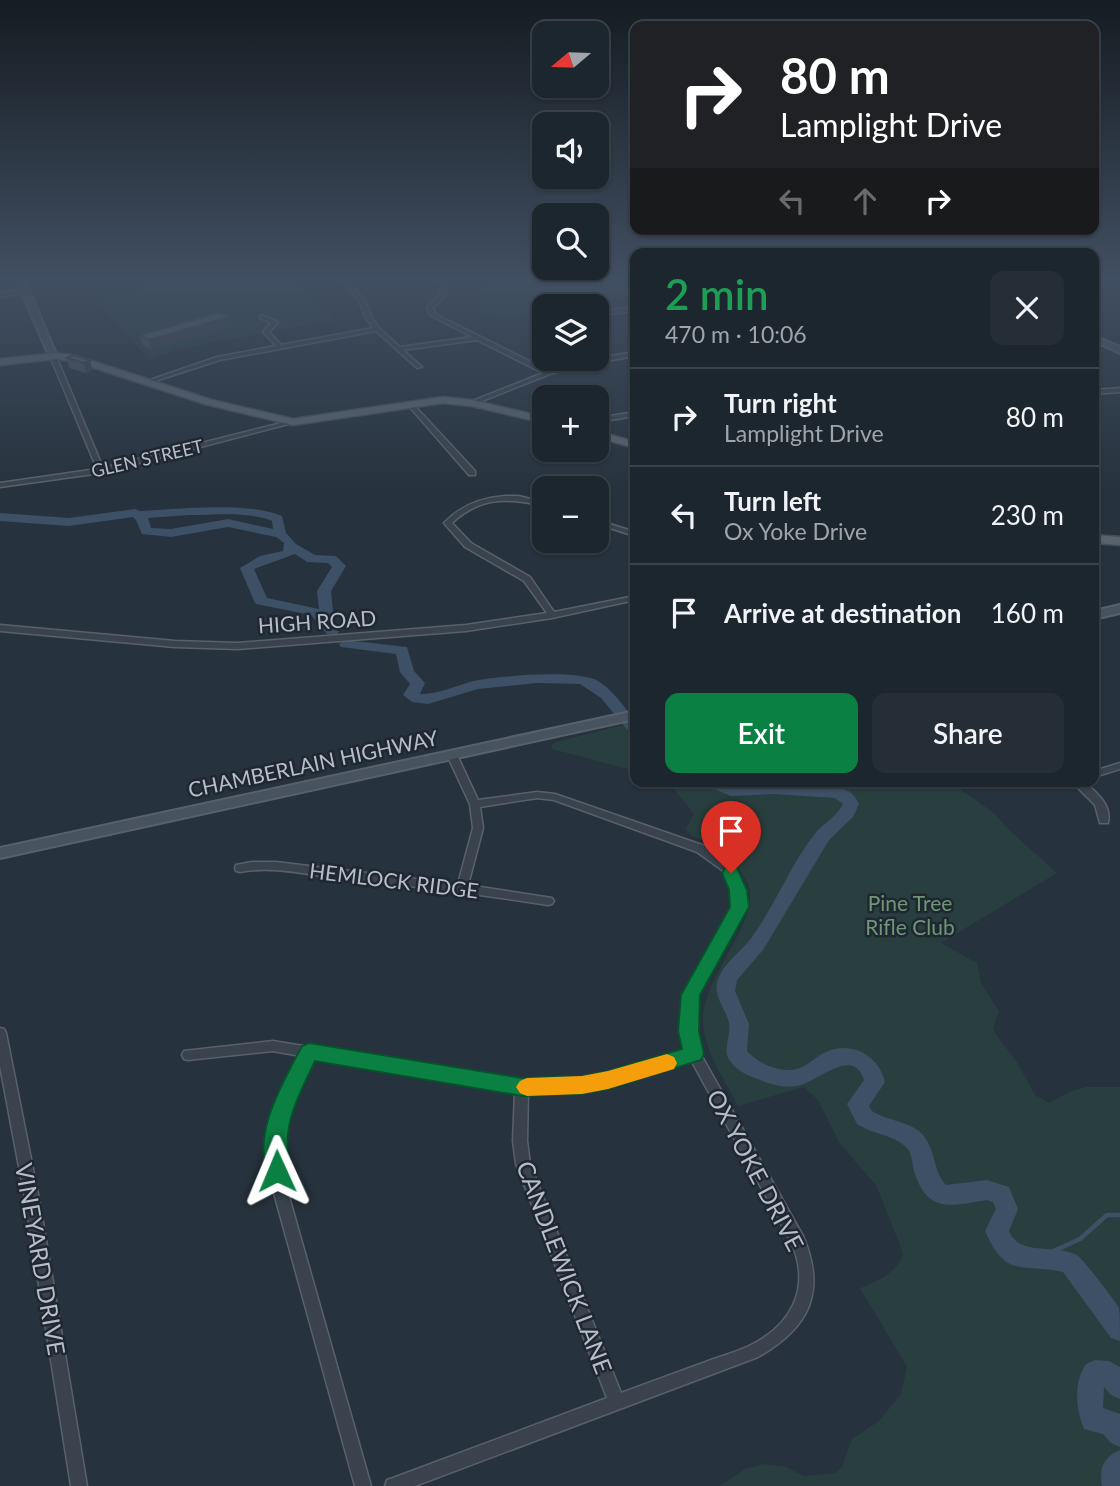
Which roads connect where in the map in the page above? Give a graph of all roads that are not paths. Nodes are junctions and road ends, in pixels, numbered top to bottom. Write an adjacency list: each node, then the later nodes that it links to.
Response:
1 (51, 350): 6 (main road)
2 (257, 350): 12 (street)
3 (404, 350): 9 (street)
4 (503, 350): 11 (street)
5 (630, 355): 7 (street)
6 (53, 356): 8 (main road); 12 (main road); 23 (street)
7 (609, 358)
8 (0, 362)
9 (419, 367)
10 (555, 371): 11 (street)
11 (548, 373): 15 (street)
12 (147, 382): 20 (main road)
13 (1120, 390): 14 (street)
14 (1099, 392)
15 (472, 403): 16 (main road); 18 (main road)
16 (410, 404): 20 (main road); 24 (street)
17 (630, 415): 19 (street)
18 (532, 418)
19 (609, 418)
20 (293, 422): 23 (street, GLEN STREET)
21 (609, 437): 22 (main road)
22 (630, 444)
23 (101, 471): 25 (street, GLEN STREET)
24 (472, 473)
25 (0, 485)
26 (532, 502): 34 (street)
27 (609, 526): 28 (street)
28 (630, 532)
29 (1099, 539): 30 (main road)
30 (1120, 541)
31 (630, 599): 34 (street, HIGH ROAD)
32 (1120, 609): 33 (main road)
33 (1099, 614)
34 (552, 615): 35 (street, HIGH ROAD)
35 (0, 628)
36 (627, 717): 37 (main road, CHAMBERLAIN HIGHWAY)
37 (452, 755): 41 (street); 43 (main road, CHAMBERLAIN HIGHWAY)
38 (1120, 766): 39 (street)
39 (1099, 772)
40 (1082, 787): 42 (street)
41 (475, 804): 45 (street); 49 (street, OX YOKE DRIVE)
42 (1104, 821)
43 (0, 853)
44 (240, 868): 45 (street, HEMLOCK RIDGE)
45 (462, 888): 46 (street, HEMLOCK RIDGE)
46 (548, 901)
47 (0, 1032): 53 (street, VINEYARD DRIVE)
48 (309, 1052): 50 (street); 51 (street); 54 (street)
49 (694, 1054): 51 (street); 52 (street, OX YOKE DRIVE)
50 (188, 1055)
51 (522, 1087): 52 (street, CANDLEWICK LANE)
52 (617, 1404): 55 (street, OX YOKE DRIVE)
53 (79, 1486)
54 (363, 1486)
55 (393, 1486)

